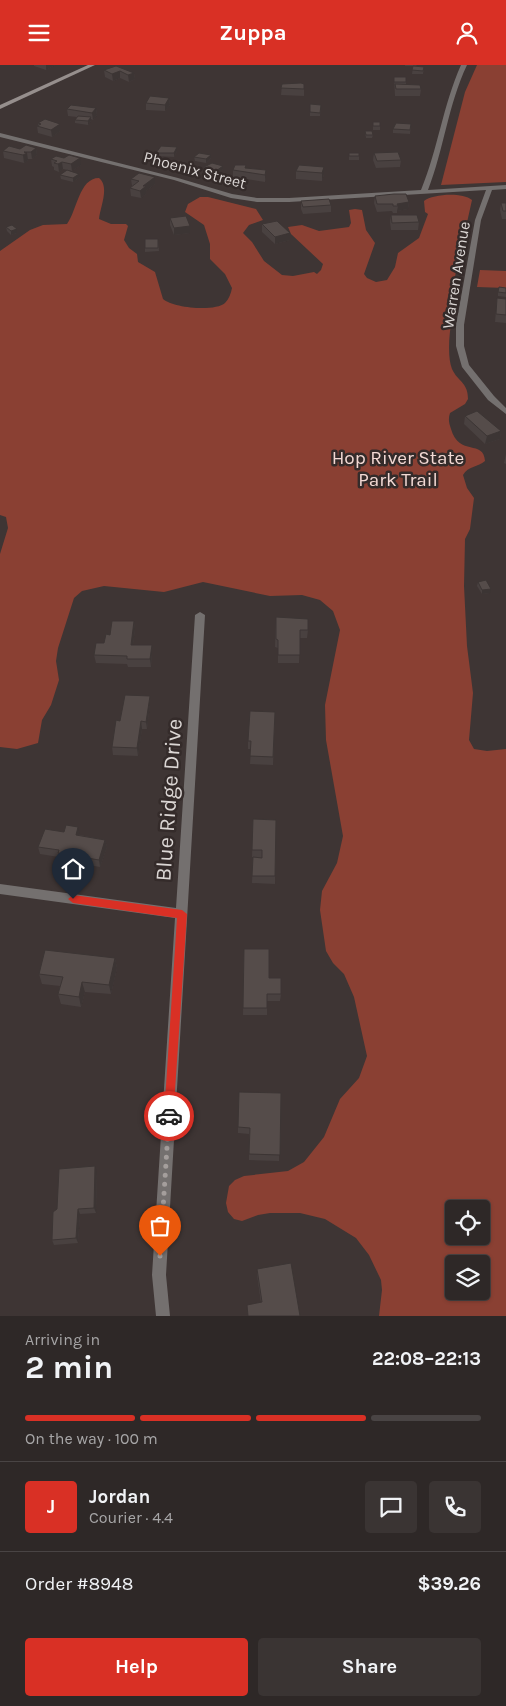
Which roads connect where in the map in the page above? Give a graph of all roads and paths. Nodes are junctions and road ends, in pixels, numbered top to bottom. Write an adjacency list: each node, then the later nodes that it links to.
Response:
1 (92, 65): 3 (street)
2 (464, 65): 7 (street)
3 (0, 107)
4 (0, 135): 7 (street, Phoenix Street)
5 (506, 187): 6 (street, Phoenix Street)
6 (490, 188): 7 (street, Phoenix Street); 8 (street, Warren Avenue)
7 (424, 191)
8 (506, 412)
9 (200, 615): 11 (street, Blue Ridge Drive)
10 (0, 889): 11 (street)
11 (182, 914): 12 (street, Blue Ridge Drive)
12 (163, 1316)

